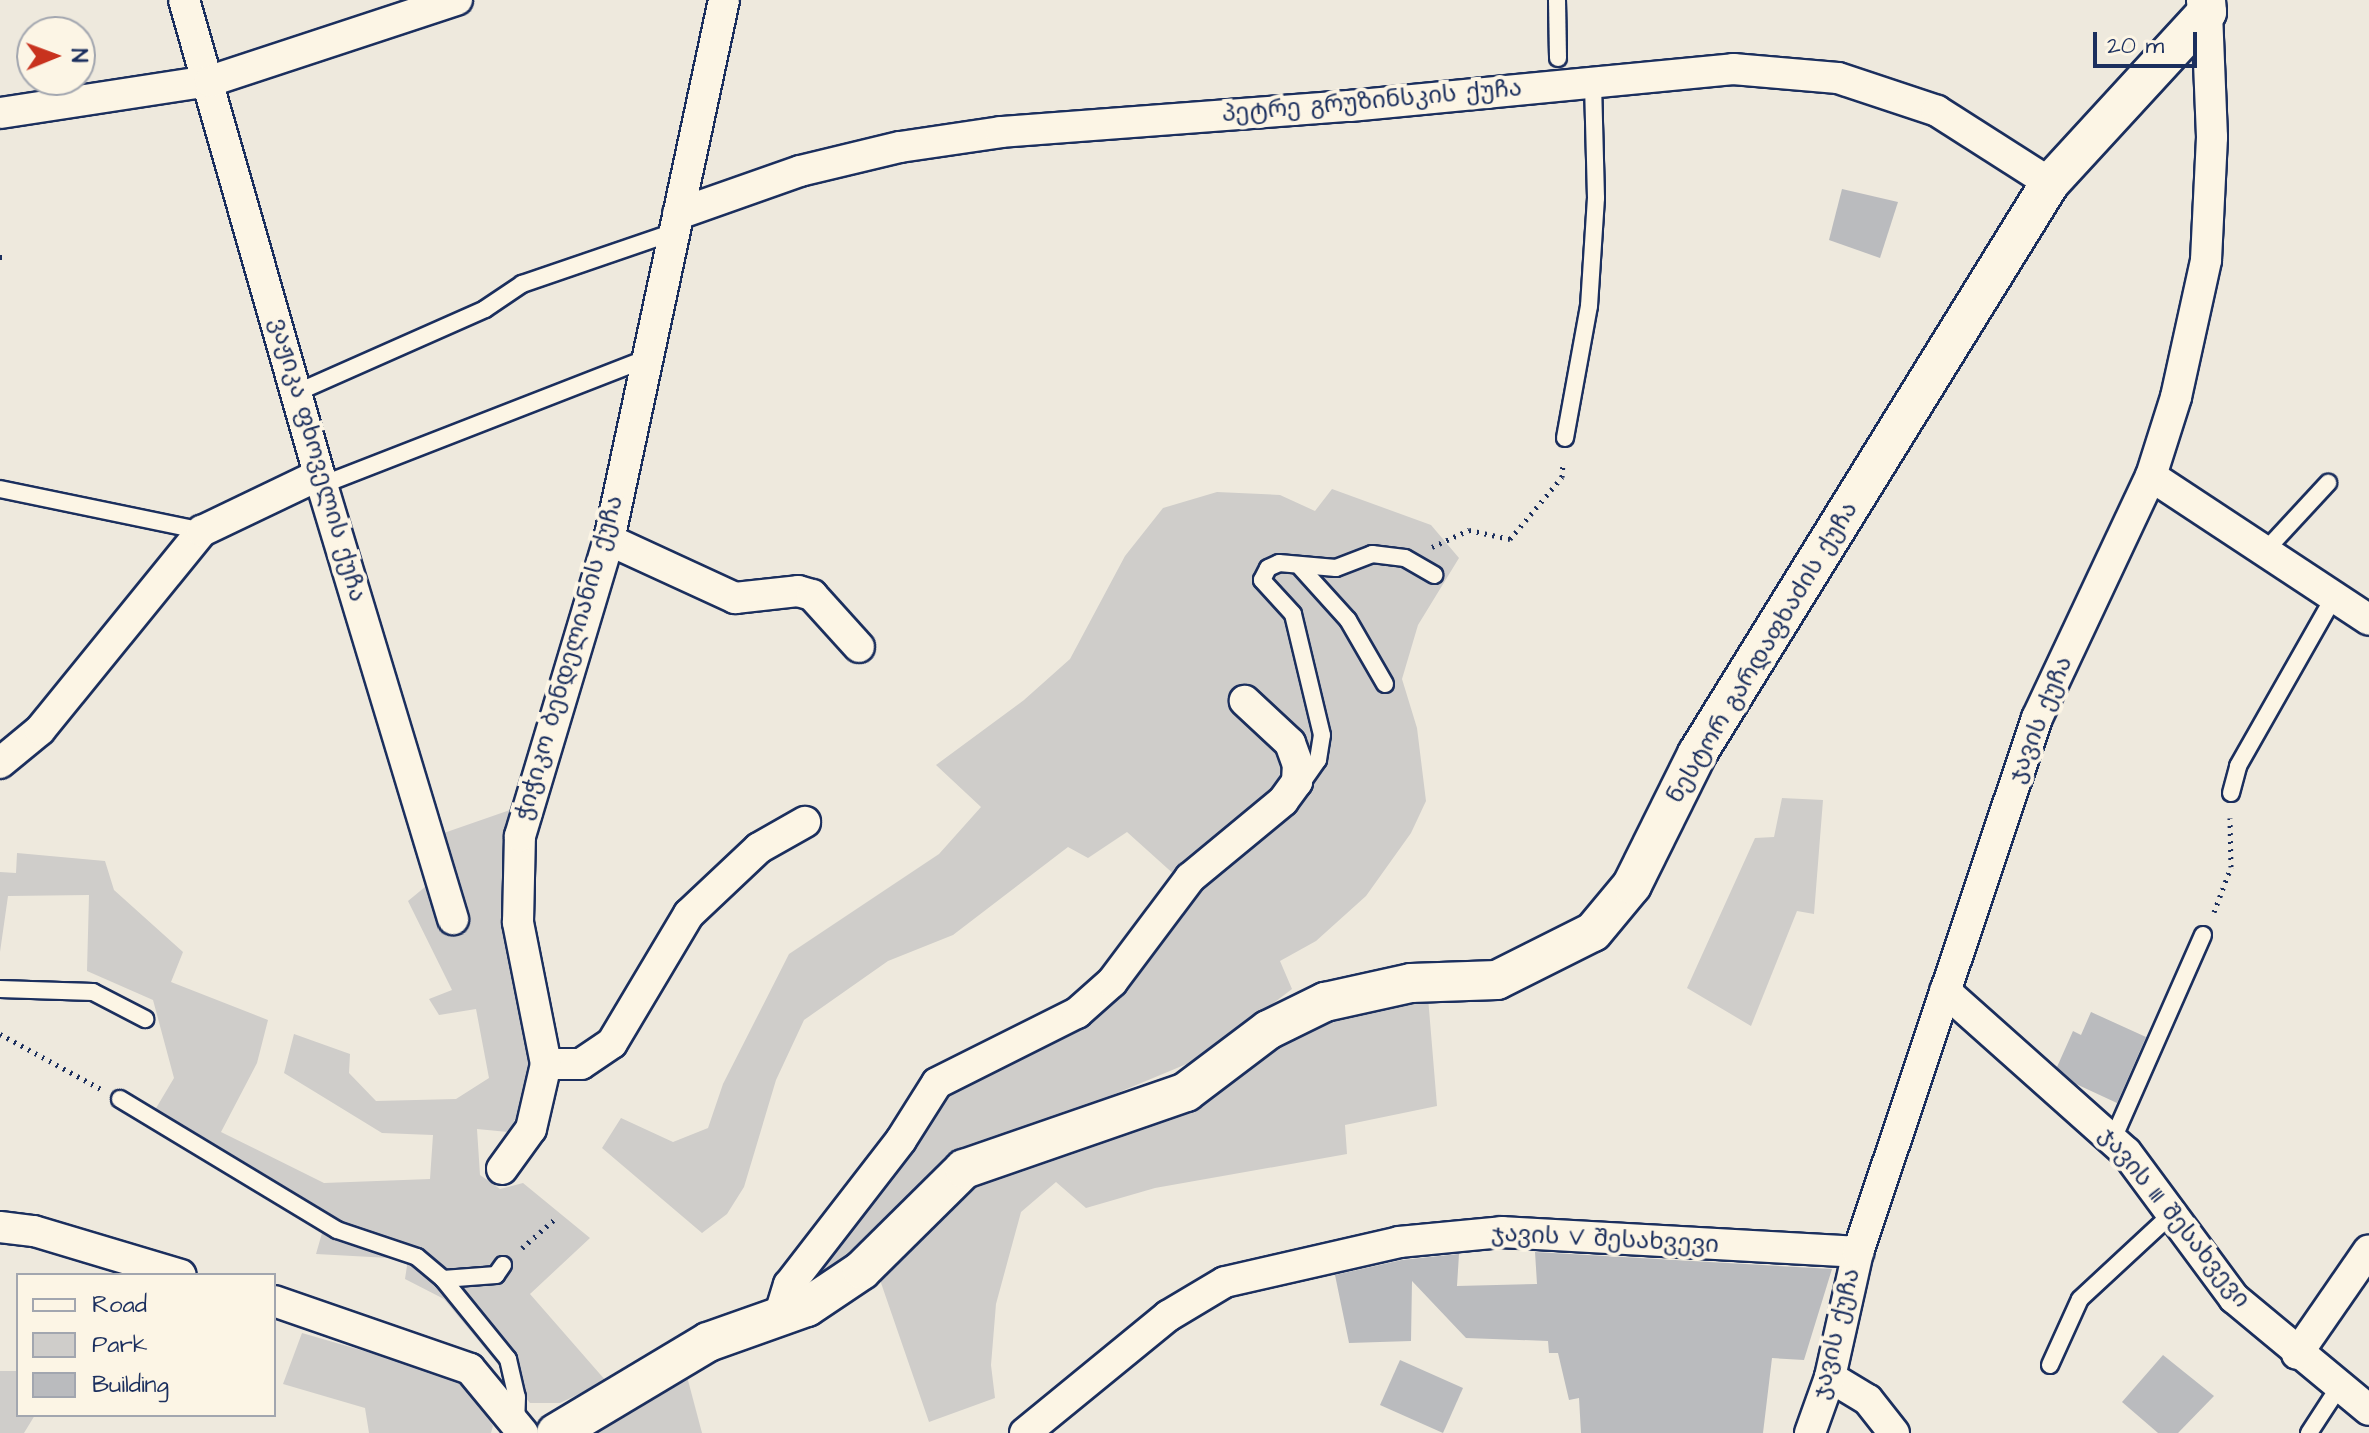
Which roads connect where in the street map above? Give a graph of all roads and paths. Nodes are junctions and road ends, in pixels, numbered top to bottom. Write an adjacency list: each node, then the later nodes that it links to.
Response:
1 (184, 0): 7 (street, ვაჟიკა ფხოველის ქუჩა)
2 (457, 0): 7 (street)
3 (724, 0): 11 (street, ჭიჭიკო ბენდელიანის ქუჩა)
4 (1557, 0): 6 (lane)
5 (2207, 6): 10 (street, ნესტორ გარდაფხაძის ქუჩა); 15 (street, ჯავის ქუჩა)
6 (1558, 58)
7 (210, 81): 9 (street); 13 (street, ვაჟიკა ფხოველის ქუჩა)
8 (1593, 82): 10 (street, პეტრე გრუზინსკის ქუჩა); 11 (street, პეტრე გრუზინსკის ქუჩა); 14 (lane)
9 (0, 113)
10 (2050, 183): 53 (street, ნესტორ გარდაფხაძის ქუჩა)
11 (676, 223): 12 (street, ჭიჭიკო ბენდელიანის ქუჩა); 13 (lane)
12 (645, 359): 16 (lane); 20 (street, ჭიჭიკო ბენდელიანის ქუჩა)
13 (298, 392): 16 (street, ვაჟიკა ფხოველის ქუჩა)
14 (1565, 438): 22 (path)
15 (2151, 476): 21 (street); 37 (street, ჯავის ქუჩა)
16 (320, 480): 19 (street); 34 (street, ვაჟიკა ფხოველის ქუჩა)
17 (2328, 483): 21 (lane)
18 (0, 489): 19 (lane)
19 (202, 531): 30 (street)
20 (609, 540): 27 (street); 40 (street, ჭიჭიკო ბენდელიანის ქუჩა)
21 (2265, 551): 25 (street)
22 (1405, 558): 23 (lane); 24 (lane)
23 (1301, 568): 28 (lane); 32 (lane)
24 (1434, 575)
25 (2334, 597): 26 (street); 31 (lane)
26 (2369, 620)
27 (859, 647)
28 (1385, 684)
29 (1245, 701): 32 (street)
30 (0, 763)
31 (2231, 793): 35 (path)
32 (1283, 801): 53 (street)
33 (805, 822): 40 (street)
34 (453, 919)
35 (2203, 935): 42 (lane)
36 (0, 989): 38 (lane)
37 (1945, 991): 42 (street, ჯავის III შესახვევი); 48 (street, ჯავის ქუჩა)
38 (145, 1019)
39 (0, 1034): 41 (path)
40 (546, 1064): 43 (street, ჭიჭიკო ბენდელიანის ქუჩა)
41 (120, 1099): 51 (lane)
42 (2113, 1139): 44 (street, ჯავის III შესახვევი)
43 (502, 1169)
44 (2173, 1213): 54 (street, ჯავის III შესახვევი); 55 (lane)
45 (555, 1219): 49 (path)
46 (0, 1227): 50 (street)
47 (2369, 1250): 54 (street)
48 (1858, 1252): 56 (street, ჯავის ქუჩა); 61 (street, ჯავის V შესახვევი)
49 (503, 1265): 51 (lane)
50 (174, 1273)
51 (443, 1279): 59 (lane)
52 (276, 1302): 59 (street)
53 (779, 1317): 60 (street, ნესტორ გარდაფხაძის ქუჩა)
54 (2297, 1354): 57 (street, ჯავის III შესახვევი)
55 (2050, 1365)
56 (1830, 1377): 62 (street, ჯავის ქუჩა); 63 (street)
57 (2339, 1387): 58 (street, ჯავის III შესახვევი); 64 (lane)
58 (2369, 1410)
59 (519, 1427)
60 (556, 1433)
61 (1025, 1433)
62 (1810, 1433)
63 (1894, 1433)
64 (2309, 1433)

